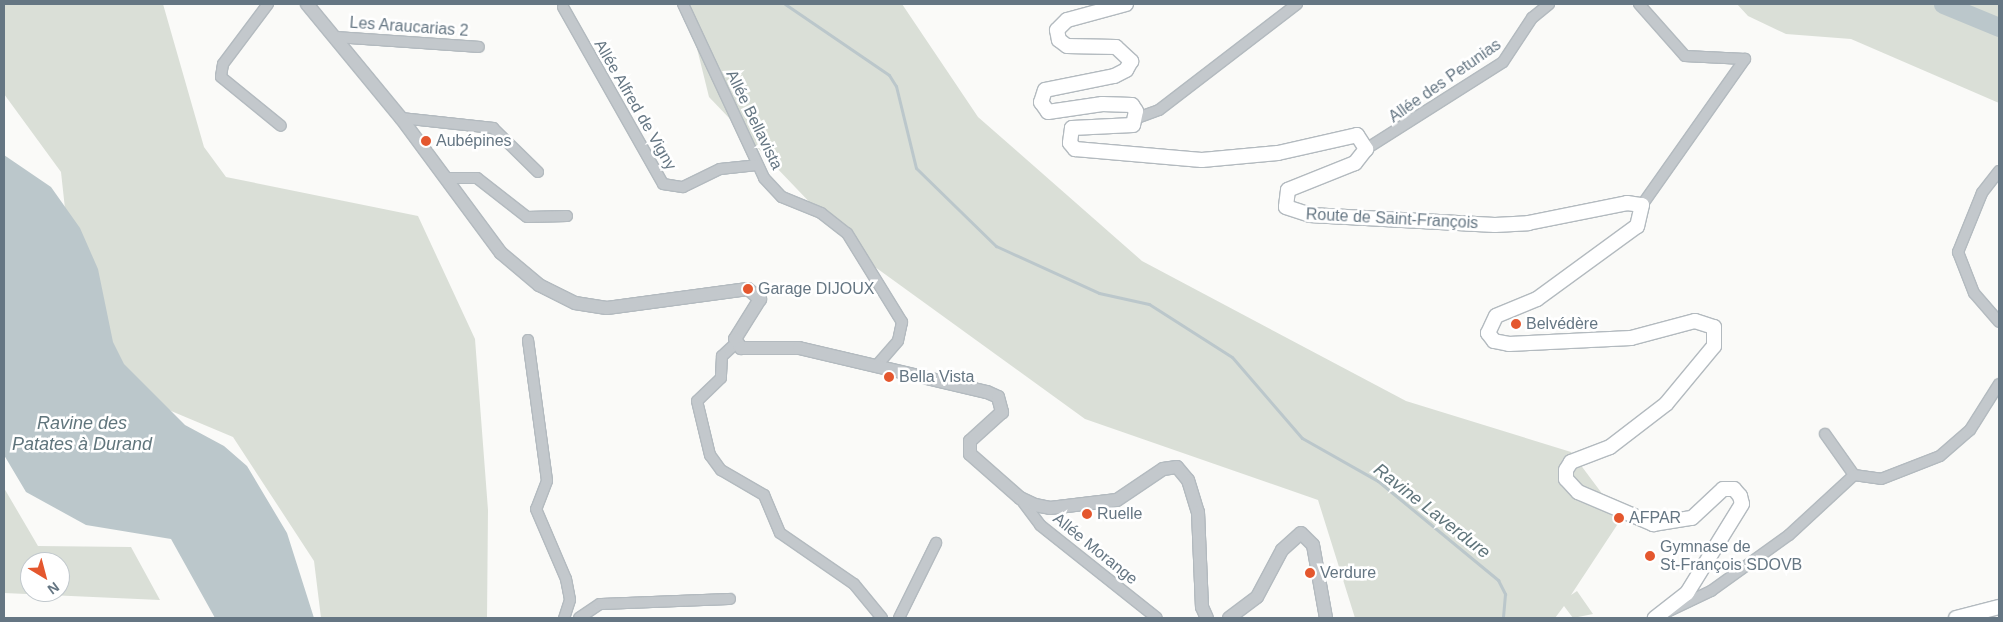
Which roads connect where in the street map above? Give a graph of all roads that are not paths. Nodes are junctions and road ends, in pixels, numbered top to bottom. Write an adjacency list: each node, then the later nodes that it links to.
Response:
1 (268, 4): 13 (street)
2 (308, 4): 9 (street)
3 (683, 4): 15 (street, Allée Bellavista)
4 (1126, 4): 12 (main road)
5 (1297, 4): 12 (street)
6 (1549, 4): 14 (street, Allée des Petunias)
7 (1639, 4): 19 (street)
8 (563, 7): 15 (street, Allée Alfred de Vigny)
9 (336, 37): 10 (street, Les Araucarias 2); 11 (street)
10 (478, 47)
11 (401, 118): 17 (street); 18 (street)
12 (1137, 118): 14 (main road)
13 (281, 126)
14 (1366, 149): 19 (main road, Route de Saint-François)
15 (757, 165): 24 (street, Allée Bellavista)
16 (1999, 171): 21 (street)
17 (538, 172)
18 (447, 178): 20 (street); 23 (street)
19 (1642, 205): 32 (main road)
20 (567, 216)
21 (1999, 322)
22 (528, 340): 33 (street)
23 (735, 344): 24 (street); 35 (street)
24 (877, 365): 28 (street)
25 (1999, 384): 27 (street)
26 (1825, 434): 27 (street)
27 (1854, 475): 32 (street)
28 (1020, 498): 37 (street, Allée Morange); 38 (street)
29 (936, 543): 36 (street)
30 (730, 599): 34 (street)
31 (1999, 607): 41 (main road)
32 (1661, 615)
33 (564, 618)
34 (579, 618)
35 (882, 618)
36 (899, 618)
37 (1158, 618)
38 (1205, 618)
39 (1229, 618): 40 (street)
40 (1326, 618)
41 (1956, 618)

